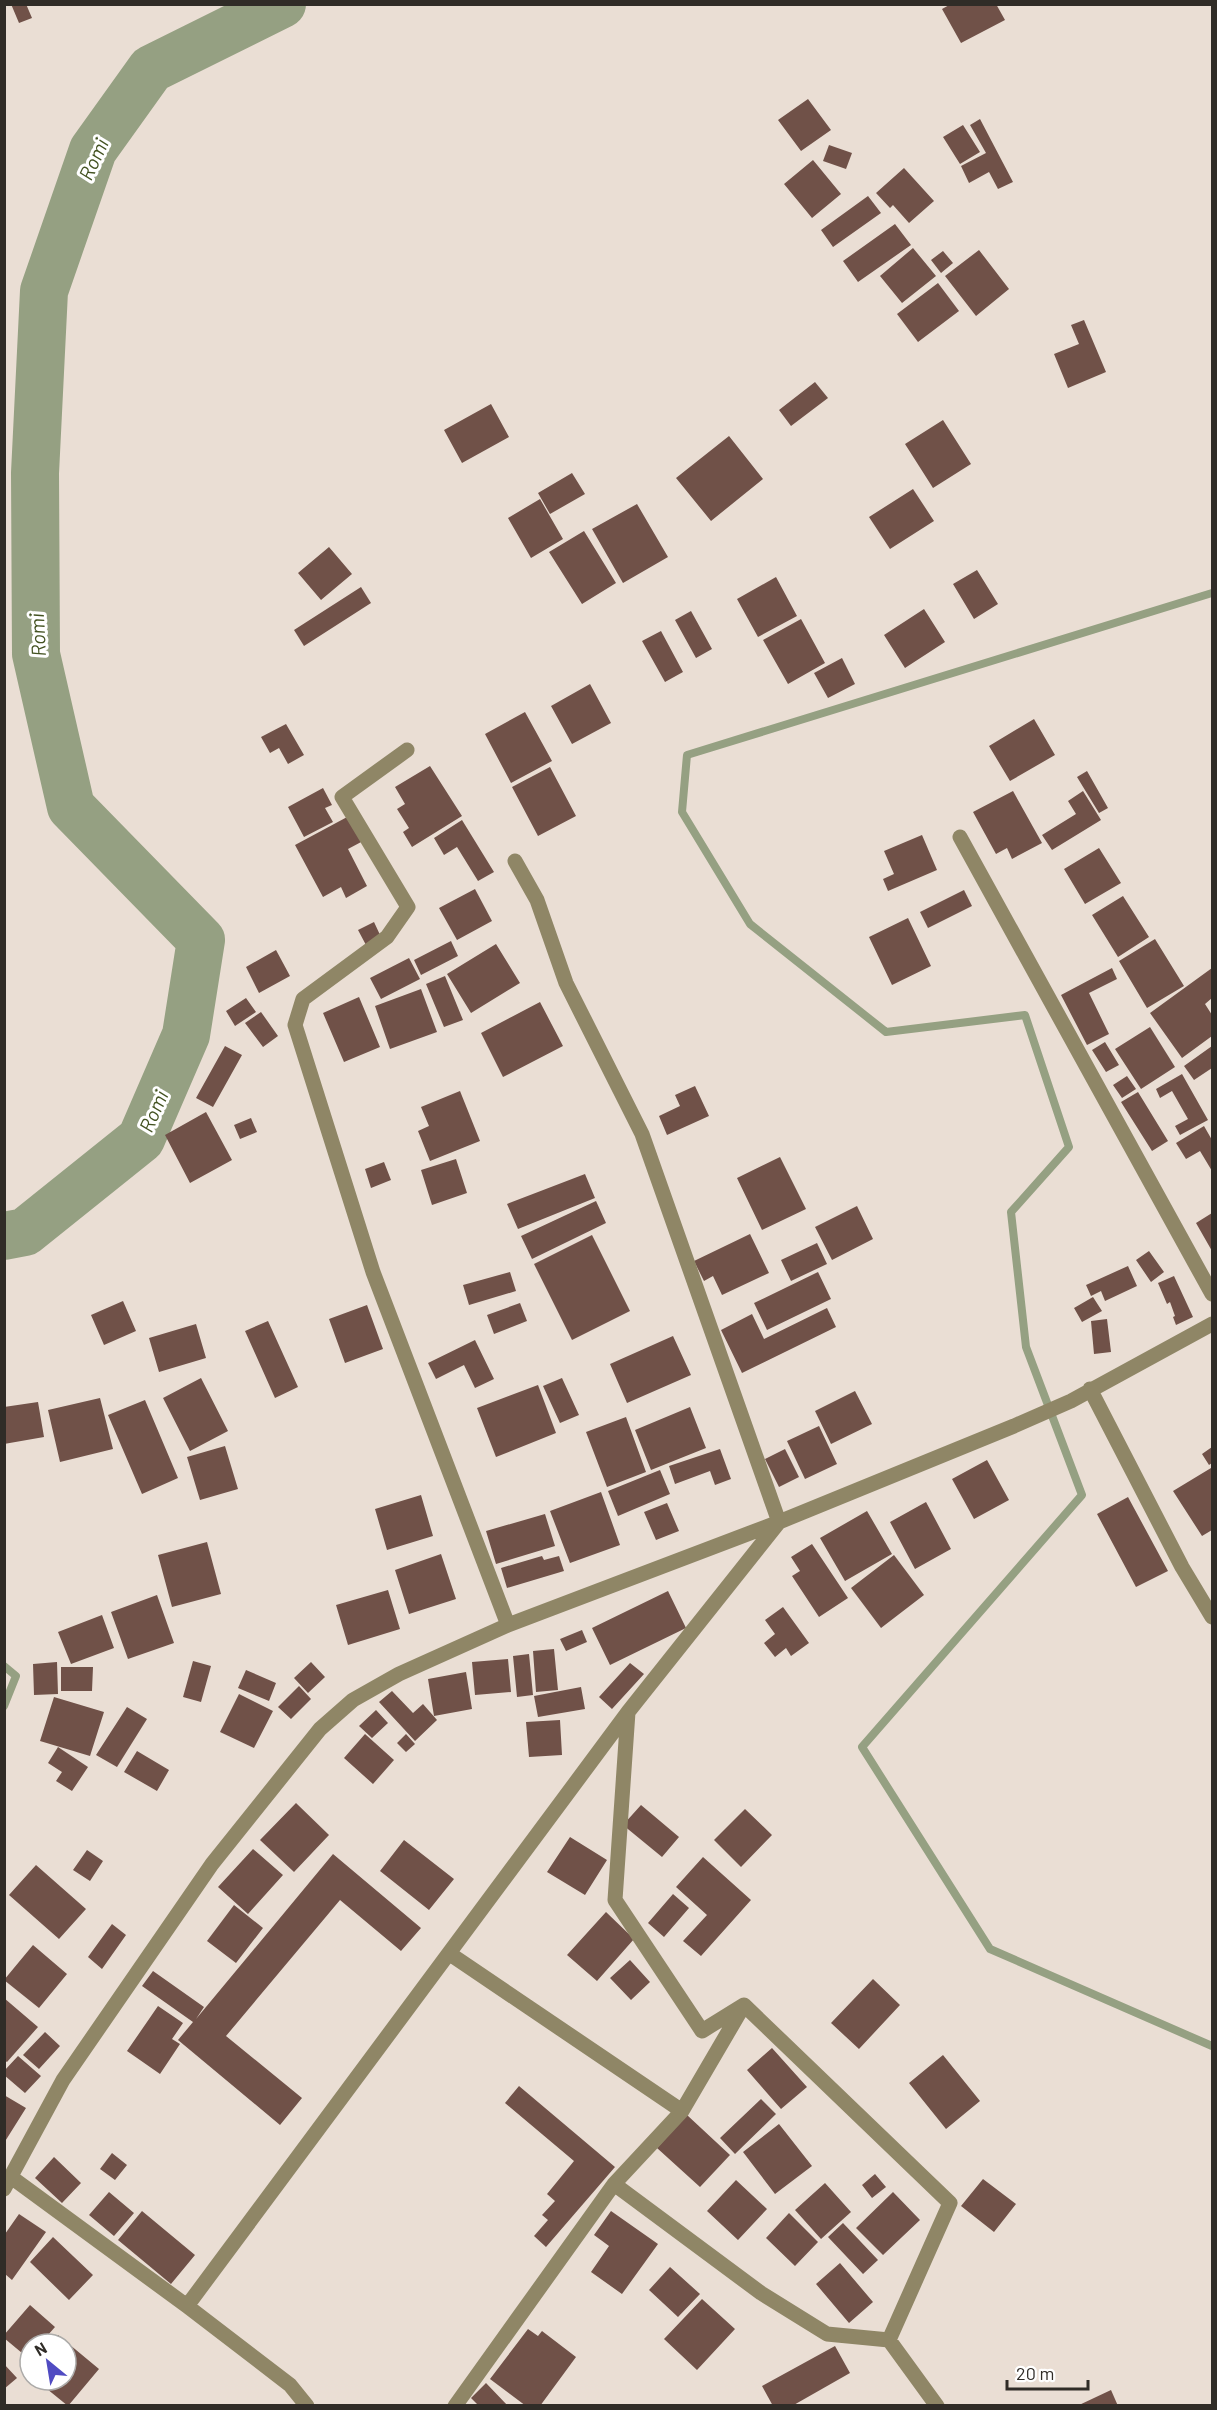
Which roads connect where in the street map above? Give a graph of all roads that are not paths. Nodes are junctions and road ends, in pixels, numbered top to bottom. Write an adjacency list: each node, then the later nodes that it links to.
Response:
1 (407, 750): 9 (street)
2 (960, 837): 4 (street)
3 (516, 861): 7 (street)
4 (1212, 1294)
5 (1212, 1324): 6 (street)
6 (1090, 1389): 7 (street); 8 (street)
7 (779, 1522): 9 (street); 10 (street)
8 (1212, 1617)
9 (508, 1624): 14 (street)
10 (628, 1712): 11 (street); 12 (street)
11 (450, 1954): 13 (street); 16 (street)
12 (744, 2004): 13 (street); 17 (street)
13 (682, 2111): 15 (street)
14 (8, 2183): 16 (street)
15 (615, 2184): 17 (street); 19 (street)
16 (187, 2306): 18 (street)
17 (889, 2340): 20 (street)
18 (307, 2406)
19 (455, 2406)
20 (937, 2406)

